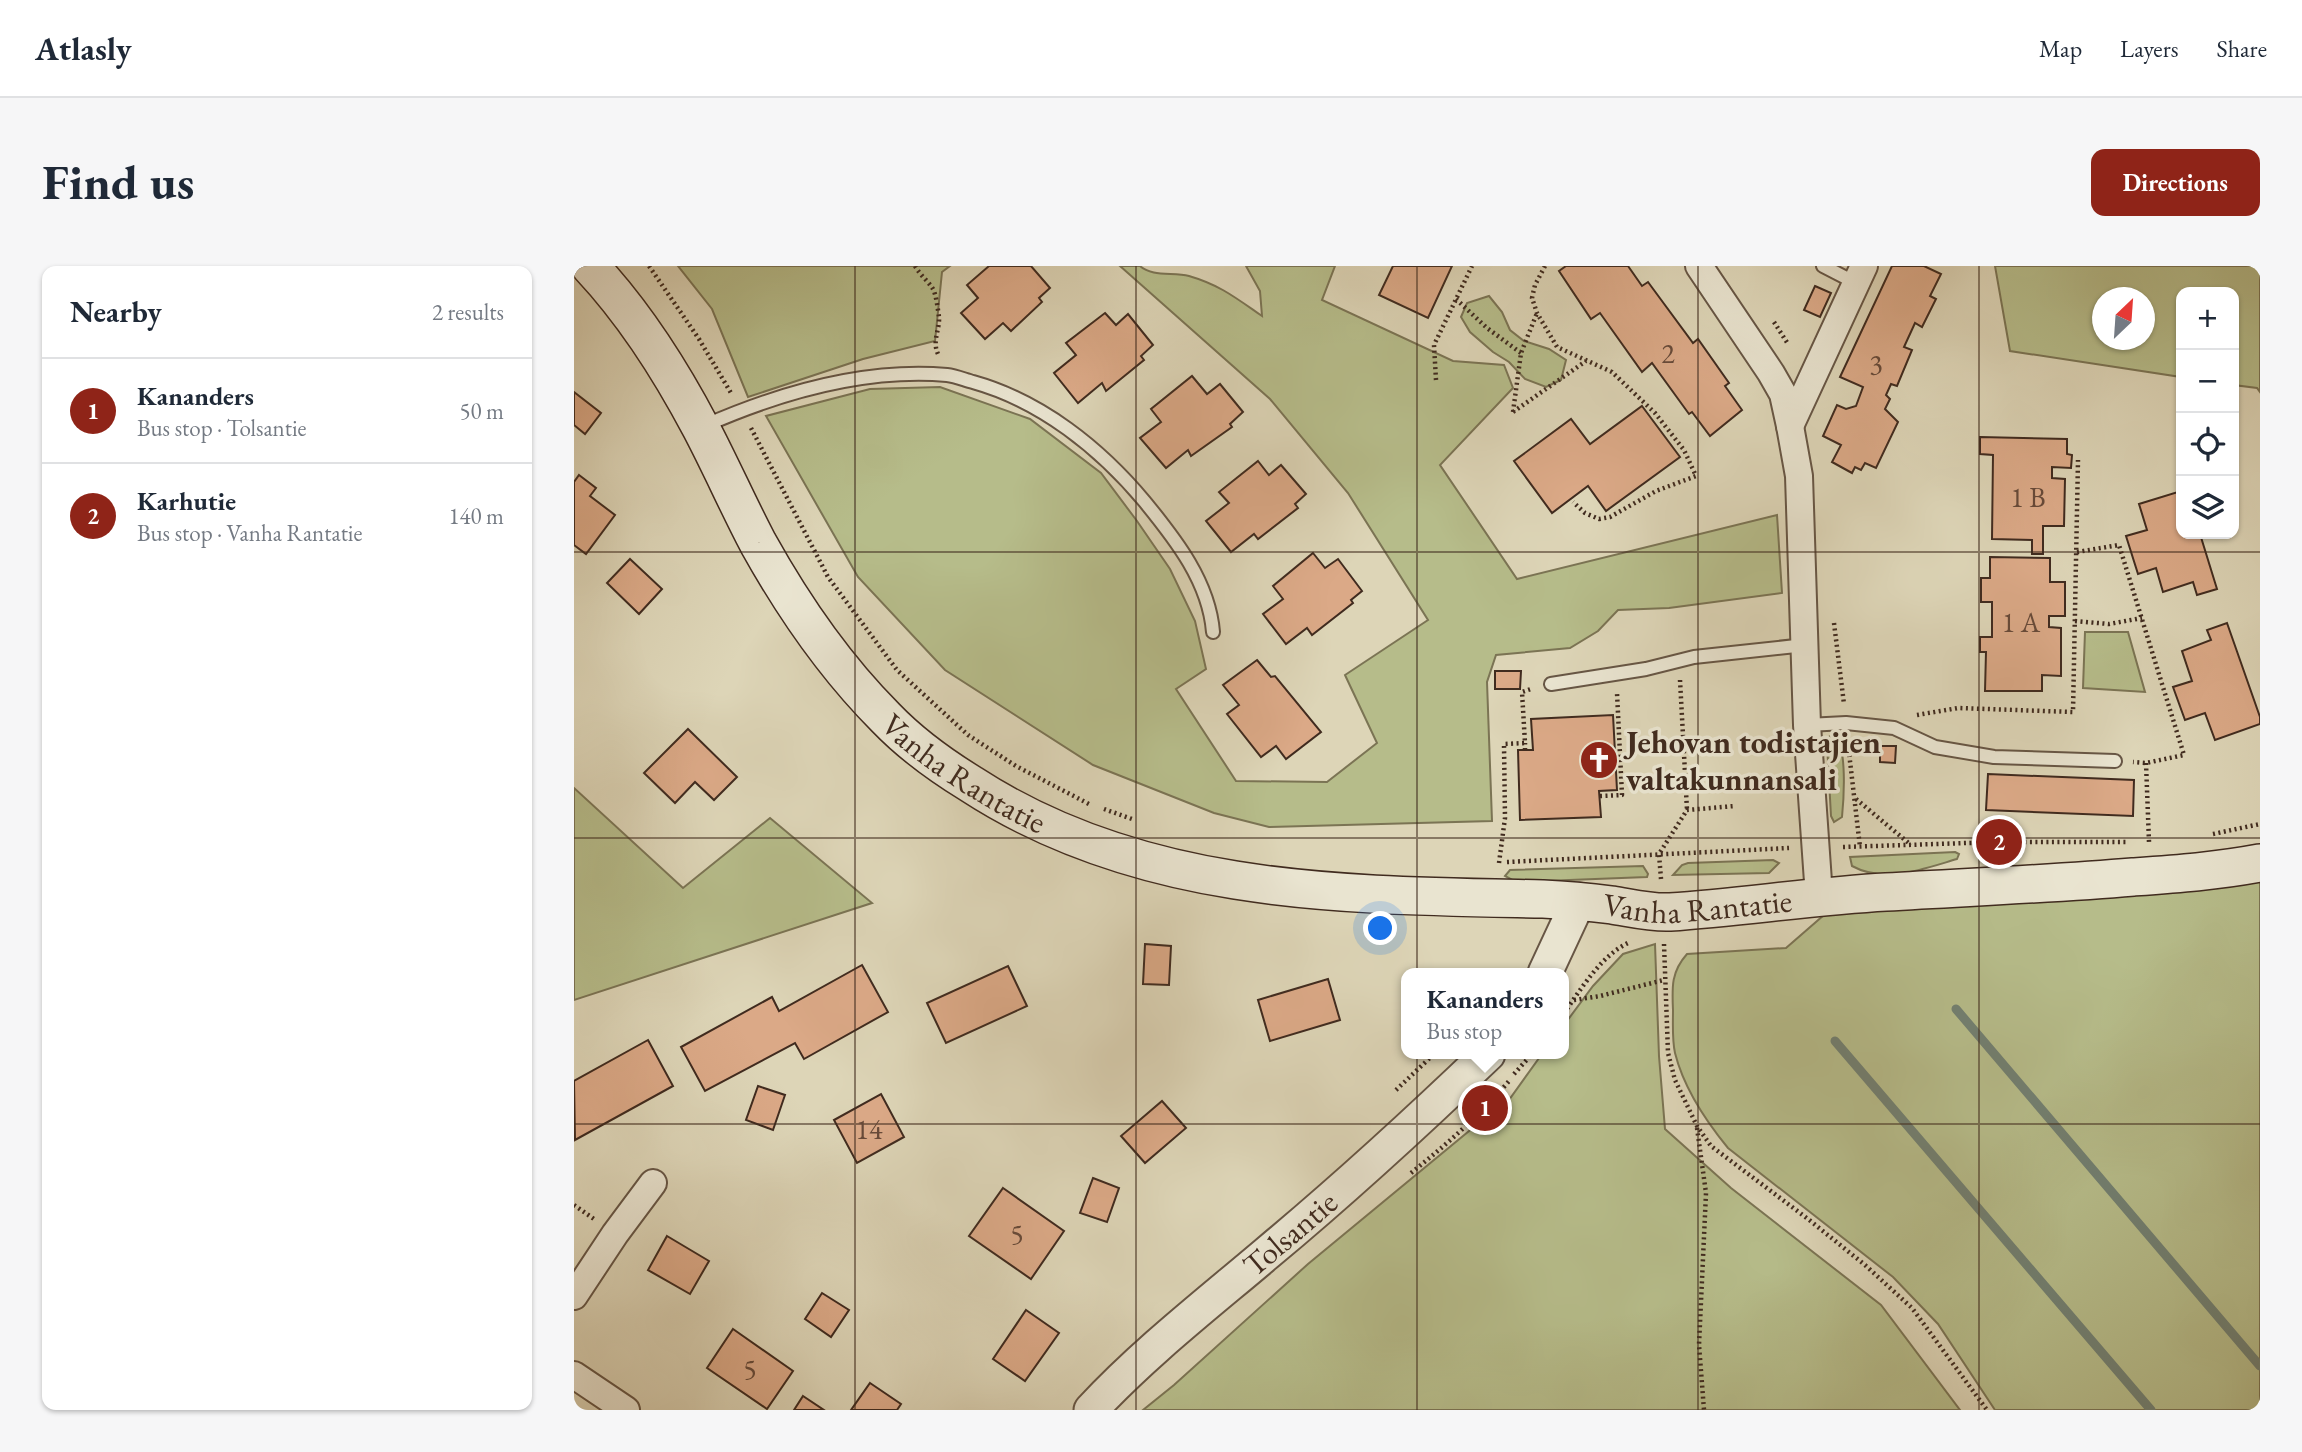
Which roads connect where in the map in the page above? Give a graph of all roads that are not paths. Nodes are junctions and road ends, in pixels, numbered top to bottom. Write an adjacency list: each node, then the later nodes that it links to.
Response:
1 (590, 266): 6 (main road, Vanha Rantatie)
2 (1699, 266): 5 (street)
3 (1824, 266): 4 (lane)
4 (1860, 275): 5 (street)
5 (1790, 426): 8 (street)
6 (701, 427): 7 (lane); 14 (main road, Vanha Rantatie)
7 (1213, 632)
8 (1805, 645): 9 (lane); 10 (street)
9 (1551, 684)
10 (1807, 725): 11 (lane); 13 (street)
11 (2115, 761)
12 (2260, 863): 13 (main road, Vanha Rantatie)
13 (1819, 896): 14 (main road, Vanha Rantatie)
14 (1578, 900): 15 (street)
15 (1547, 968)
16 (1484, 1059): 21 (street, Tolsantie)
17 (653, 1183): 18 (street)
18 (574, 1296)
19 (574, 1375): 20 (street)
20 (626, 1410)
21 (1091, 1410)

